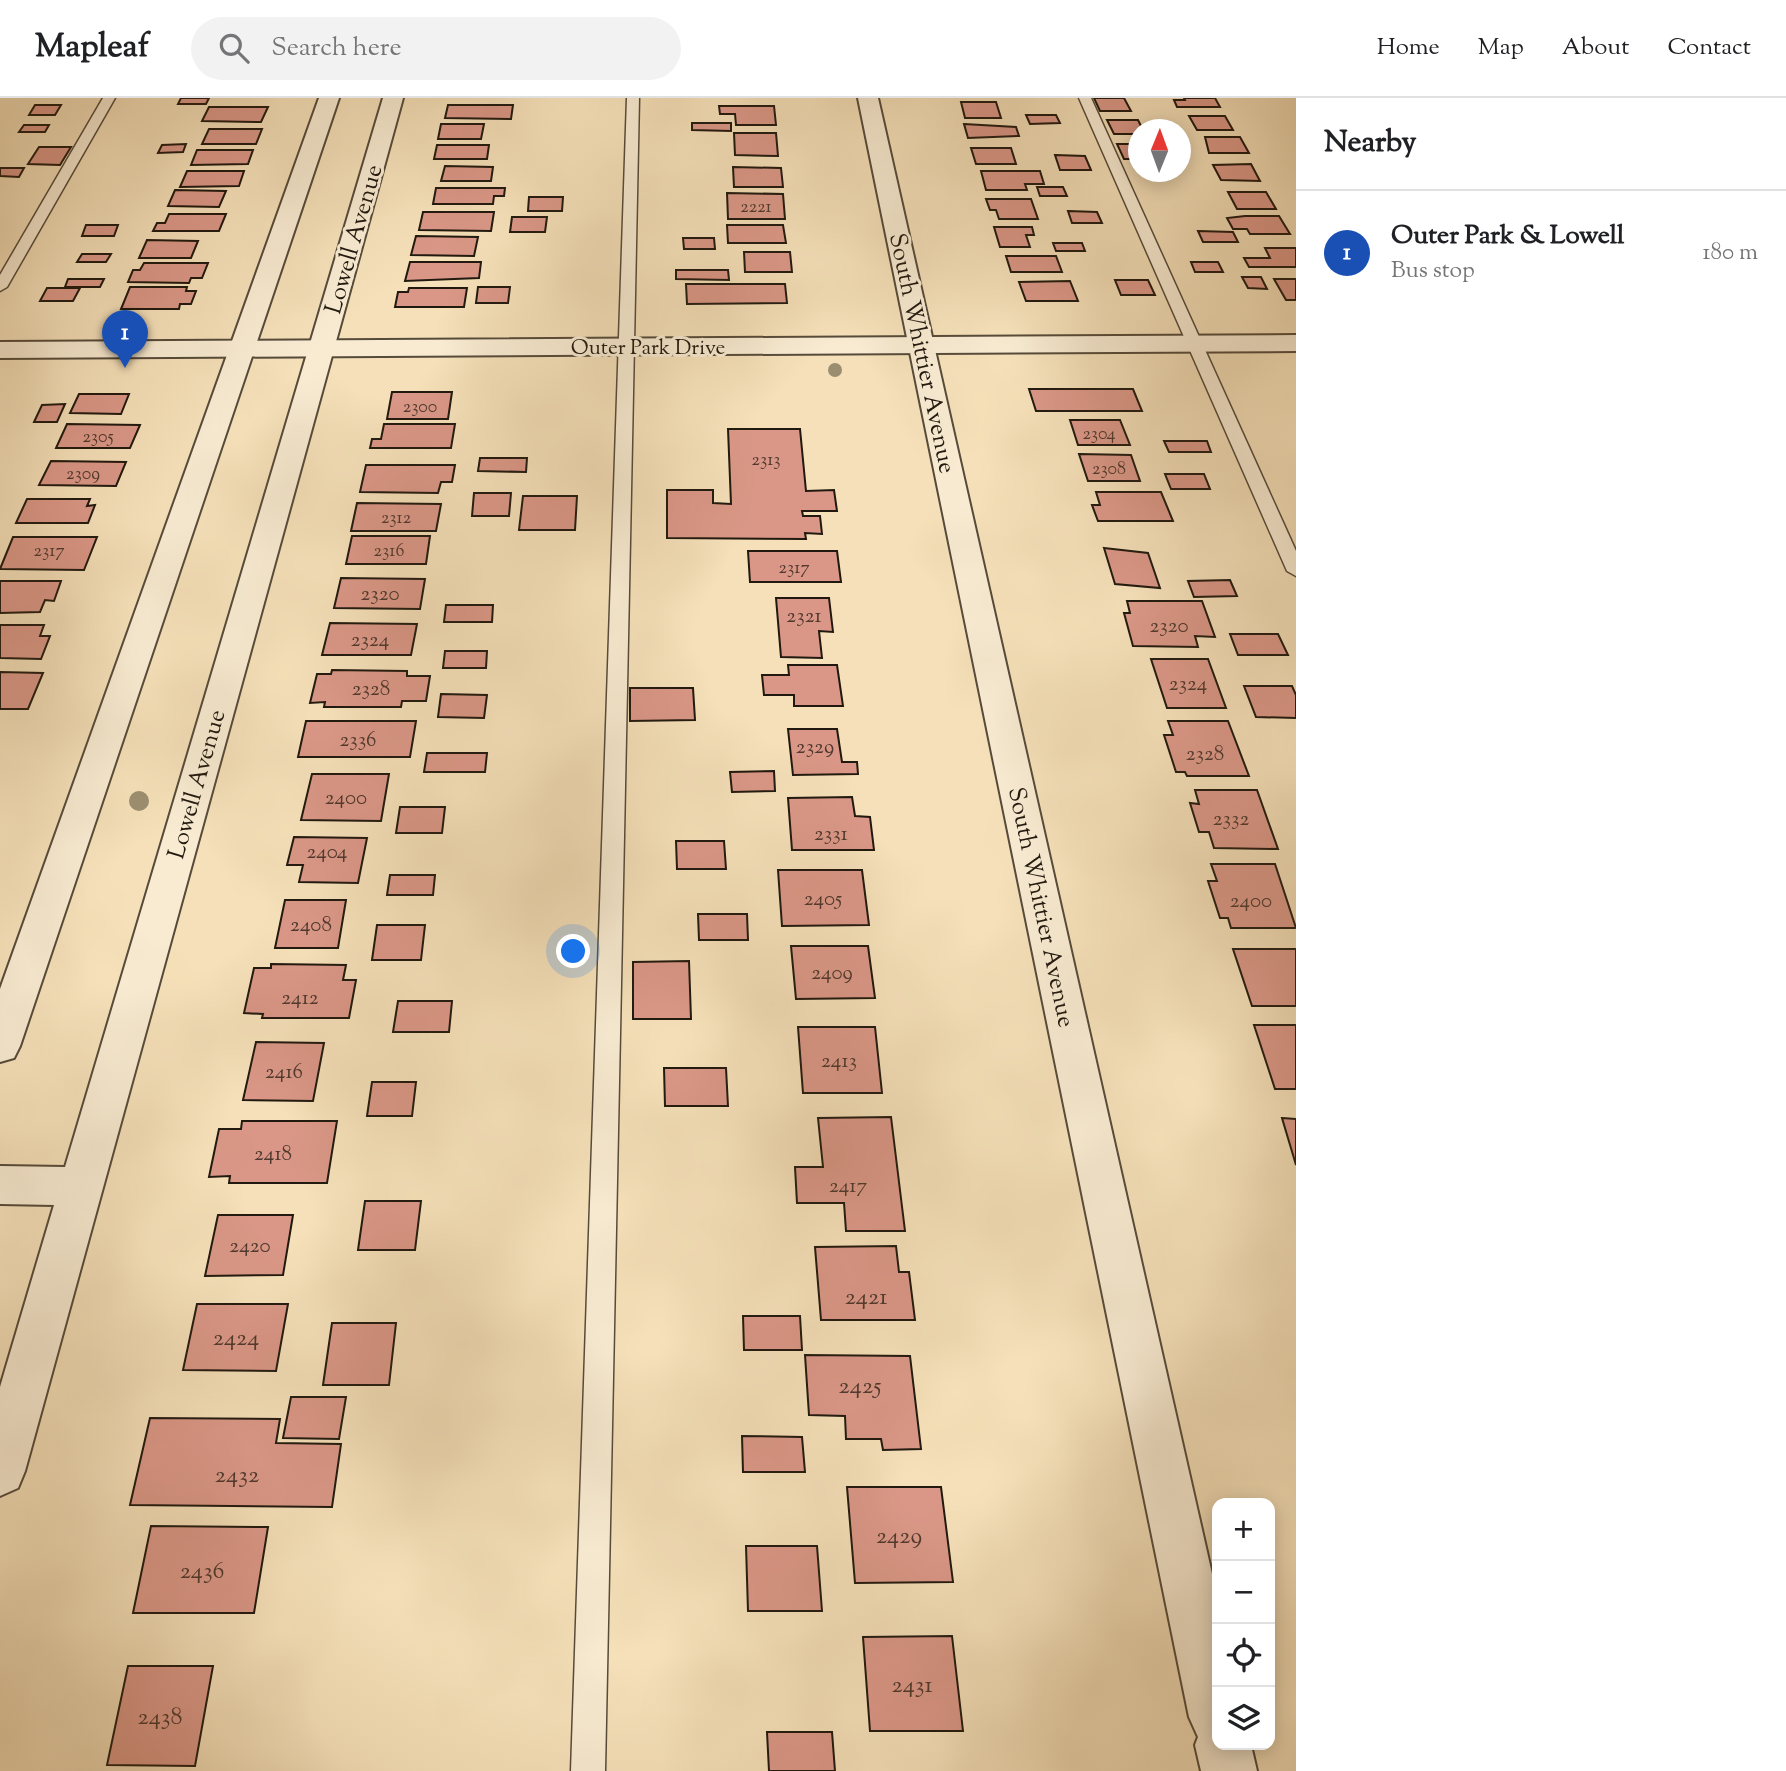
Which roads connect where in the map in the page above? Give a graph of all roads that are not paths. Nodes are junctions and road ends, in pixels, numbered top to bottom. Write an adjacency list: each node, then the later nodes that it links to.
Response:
1 (109, 98): 7 (lane)
2 (329, 98): 12 (street)
3 (393, 98): 13 (street, Lowell Avenue)
4 (633, 98): 11 (lane)
5 (868, 98): 10 (street, South Whittier Avenue)
6 (1085, 98): 9 (lane)
7 (0, 287)
8 (1296, 343): 9 (street, Outer Park Drive)
9 (1195, 344): 10 (street, Outer Park Drive); 15 (lane)
10 (922, 346): 11 (street, Outer Park Drive); 20 (street, South Whittier Avenue)
11 (627, 347): 13 (street, Outer Park Drive); 22 (lane)
12 (243, 348): 13 (street, Outer Park Drive); 14 (street, Outer Park Drive); 16 (street)
13 (321, 348): 18 (street, Lowell Avenue)
14 (0, 350)
15 (1296, 571)
16 (0, 1046)
17 (0, 1185): 18 (street)
18 (81, 1186): 19 (street, Lowell Avenue)
19 (0, 1471)
20 (1212, 1694)
21 (1224, 1750): 23 (street)
22 (588, 1771)
23 (1229, 1771)

